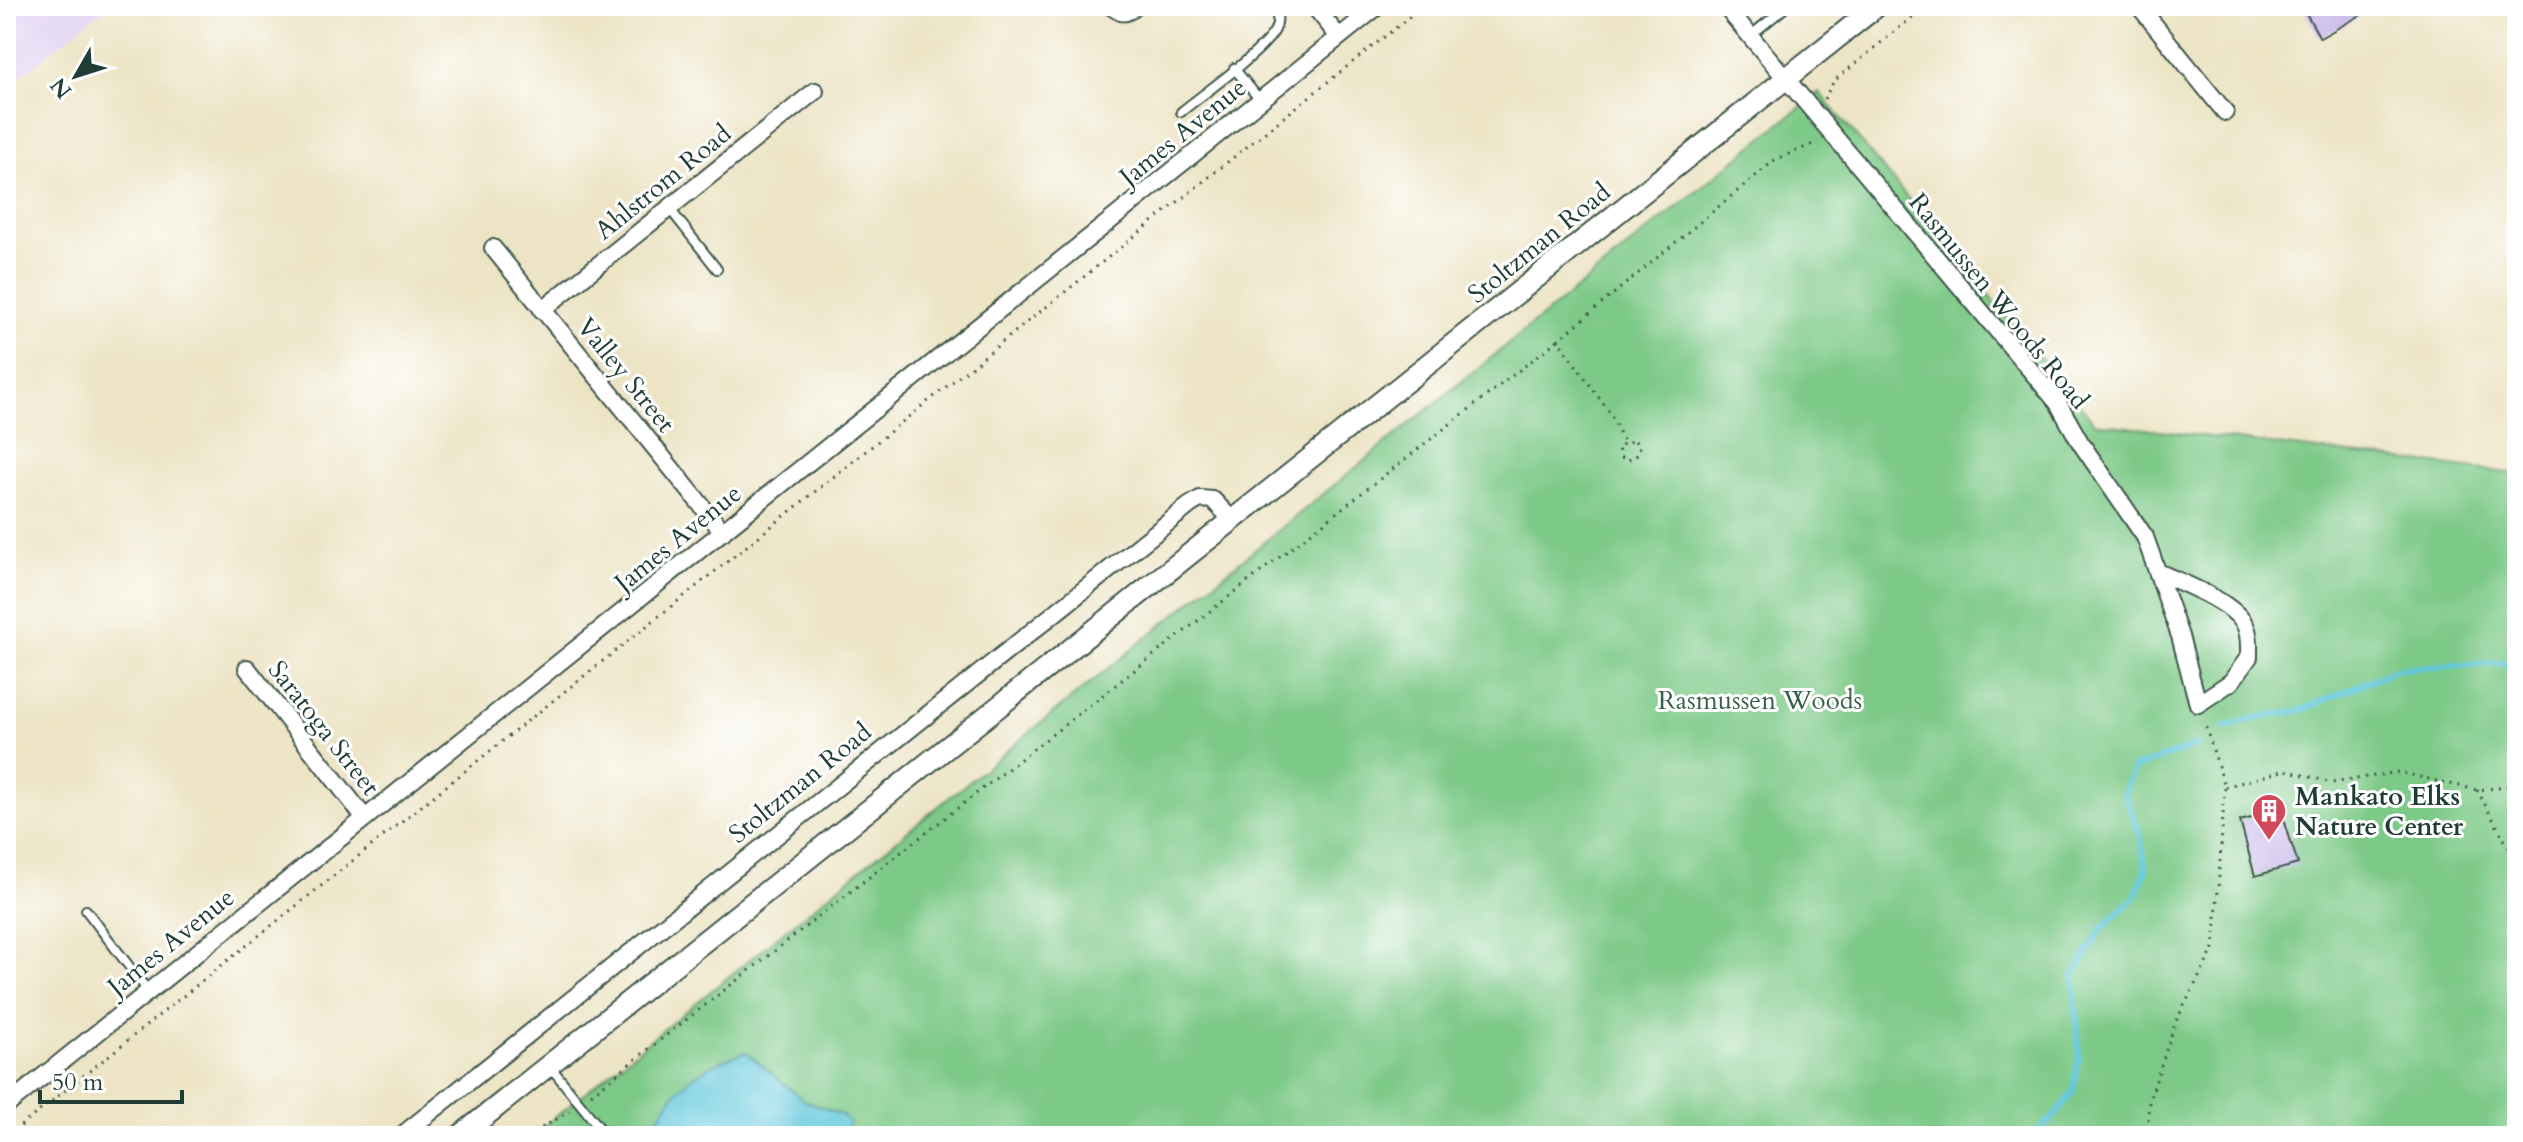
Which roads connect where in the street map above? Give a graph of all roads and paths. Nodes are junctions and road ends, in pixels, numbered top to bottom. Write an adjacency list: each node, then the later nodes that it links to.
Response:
1 (1104, 6): 2 (lane)
2 (1142, 6)
3 (1274, 6): 14 (lane)
4 (1314, 6): 13 (street)
5 (1378, 6): 13 (street, James Avenue)
6 (1423, 6): 43 (path)
7 (1725, 6): 12 (street, Rasmussen Woods Road)
8 (1787, 6): 12 (lane)
9 (1877, 6): 15 (street, Stoltzman Road)
10 (1926, 6): 18 (path)
11 (2139, 6): 20 (street)
12 (1750, 36): 15 (street, Rasmussen Woods Road)
13 (1339, 37): 17 (street, James Avenue)
14 (1234, 68): 17 (lane); 19 (lane)
15 (1785, 79): 21 (street, Rasmussen Woods Road); 28 (street, Stoltzman Road)
16 (815, 91): 22 (street, Ahlstrom Road)
17 (1261, 100): 29 (street, James Avenue)
18 (1821, 104)
19 (1181, 112)
20 (2225, 112)
21 (1845, 149): 26 (path); 30 (street, Rasmussen Woods Road)
22 (669, 208): 24 (lane); 25 (street, Ahlstrom Road)
23 (493, 248): 25 (street, Valley Street)
24 (717, 269)
25 (542, 310): 29 (street, Valley Street)
26 (1558, 340): 27 (path); 41 (path)
27 (1624, 443): 27 (path)
28 (1233, 521): 40 (street, Stoltzman Road); 44 (street, Stoltzman Road)
29 (723, 532): 36 (street, James Avenue)
30 (2158, 572): 32 (street, Rasmussen Woods Road); 32 (street)
31 (247, 668): 36 (street, Saratoga Street)
32 (2198, 704): 34 (path)
33 (2517, 786): 35 (path)
34 (2225, 787): 35 (path); 48 (path)
35 (2477, 790): 37 (path)
36 (364, 817): 39 (street, James Avenue)
37 (2517, 885)
38 (86, 910): 39 (lane)
39 (148, 991): 42 (street, James Avenue)
40 (549, 1064): 41 (lane); 45 (street, Stoltzman Road)
41 (580, 1103): 46 (path); 47 (lane)
42 (6, 1106)
43 (8, 1136)
44 (401, 1136)
45 (460, 1136)
46 (528, 1136)
47 (606, 1136)
48 (2147, 1136)

